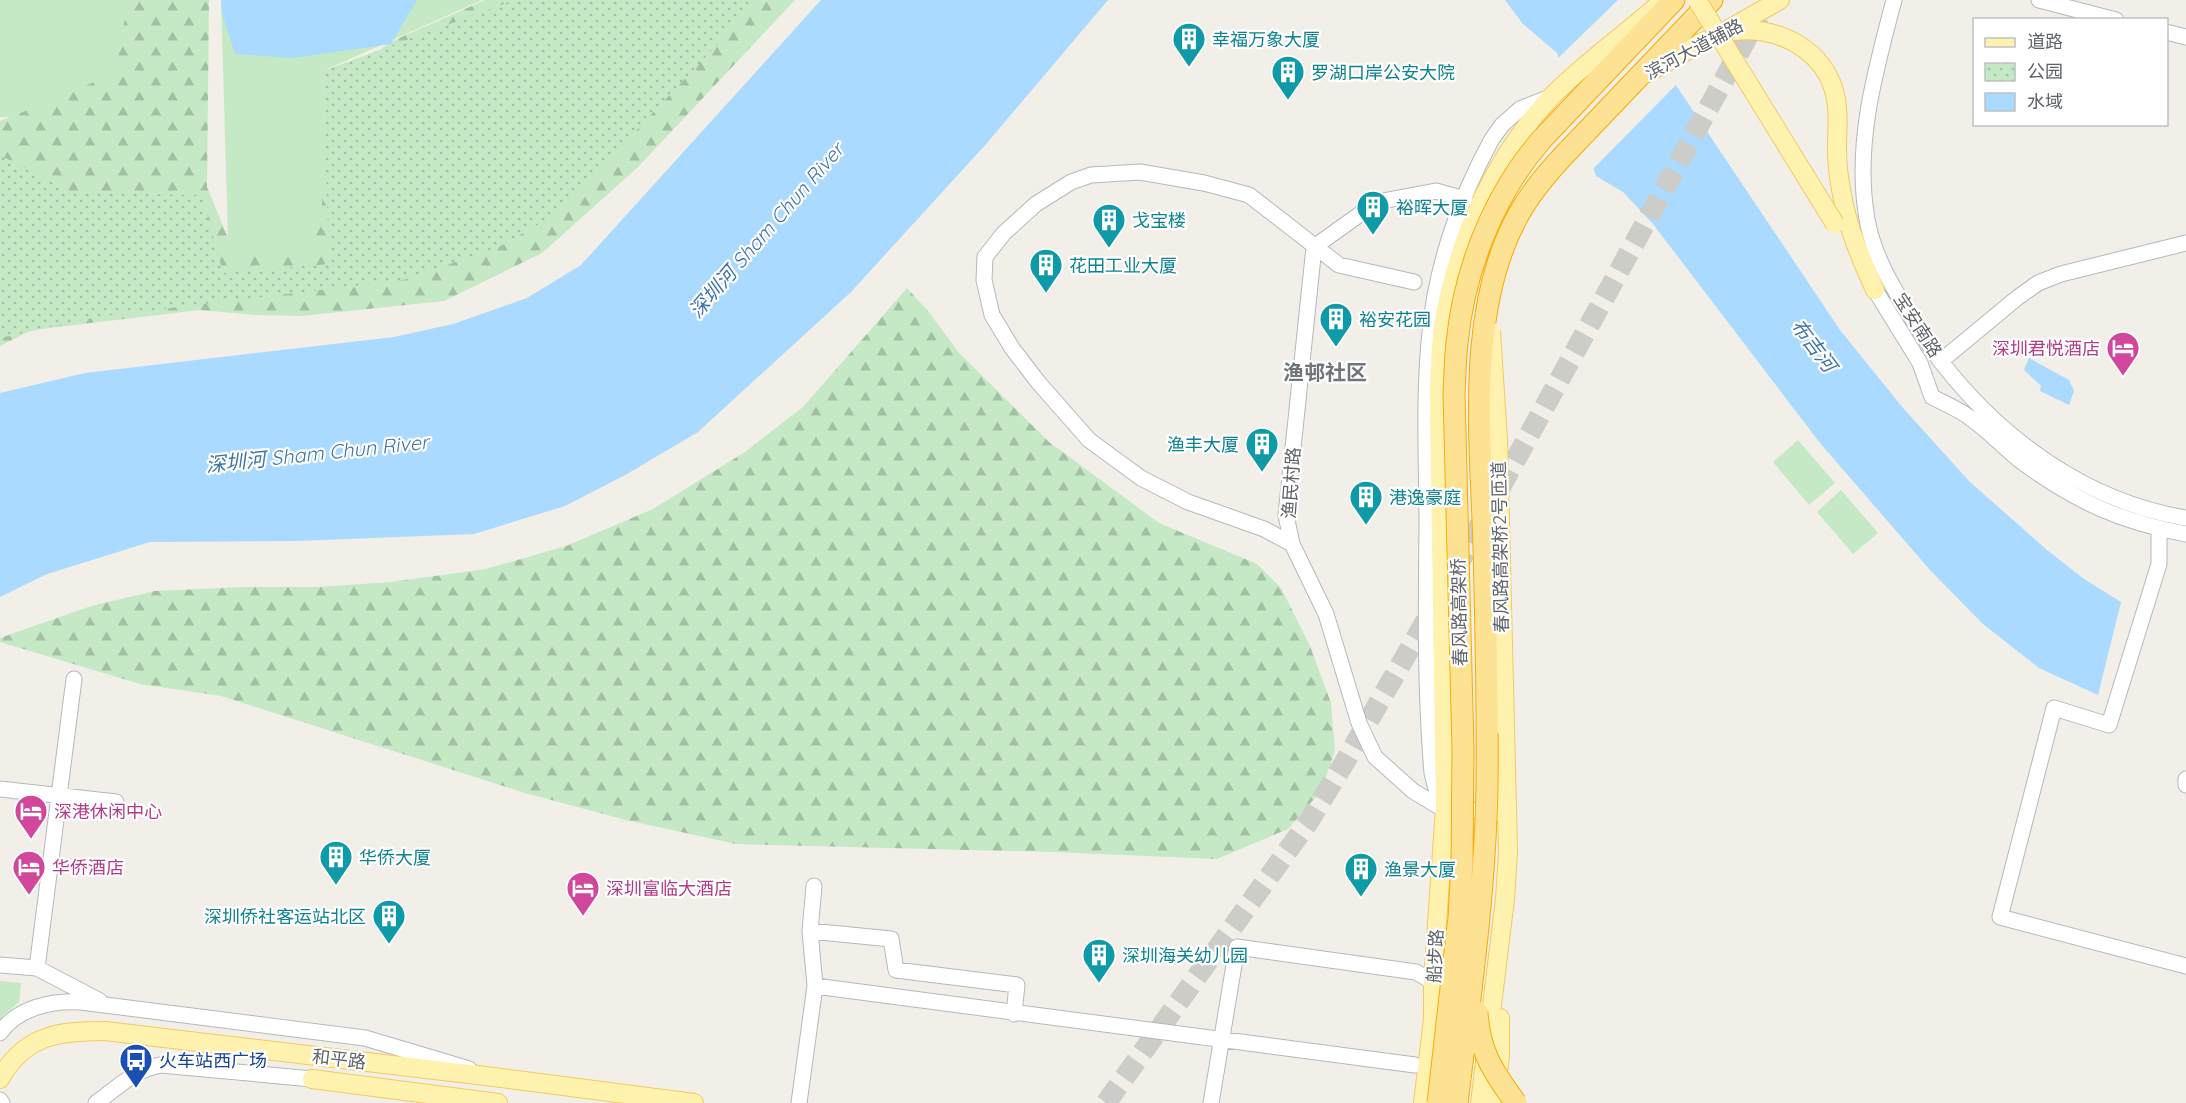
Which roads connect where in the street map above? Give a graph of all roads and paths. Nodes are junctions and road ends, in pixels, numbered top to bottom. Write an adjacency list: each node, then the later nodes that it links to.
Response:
1 (1644, 0): 12 (main road)
2 (1697, 0): 19 (main road, bridge)
3 (1712, 0): 11 (highway, 春风路高架桥)
4 (1780, 0): 11 (main road, 滨河大道辅路)
5 (2039, 0): 8 (street)
6 (1894, 1): 20 (street, 宝安南路)
7 (1669, 2): 12 (main road); 59 (highway, 春风路高架桥, bridge)
8 (2108, 18)
9 (2168, 32): 10 (street)
10 (2186, 37)
11 (1688, 38): 17 (highway, 春风路高架桥, bridge); 19 (main road)
12 (1558, 91): 13 (main road, 船步路)
13 (1481, 182): 14 (street); 31 (main road, 船步路)
14 (1465, 199): 16 (street); 31 (street)
15 (2186, 243): 20 (street)
16 (1314, 247): 18 (street); 24 (street, 渔民村路); 24 (street)
17 (1494, 280): 32 (main road, 春风路高架桥2号匝道, bridge); 36 (highway, 春风路高架桥, bridge)
18 (1414, 282)
19 (1875, 290): 22 (street, 宝安南路)
20 (1941, 361): 21 (street, 宝安南路)
21 (2186, 518)
22 (2159, 529): 23 (street, 宝安南路); 38 (street)
23 (2186, 534)
24 (1292, 544): 31 (street, 渔民村路)
25 (74, 679): 29 (street)
26 (2186, 779): 27 (street)
27 (2186, 785)
28 (0, 789): 29 (street)
29 (61, 794): 30 (street); 39 (street)
30 (116, 802)
31 (1445, 808): 32 (street, 渔民村路); 40 (main road, 船步路)
32 (1506, 814): 34 (main road)
33 (814, 886): 35 (street)
34 (1502, 926): 45 (main road); 62 (main road)
35 (810, 931): 41 (street); 43 (street)
36 (1476, 960): 60 (highway, 春风路高架桥, bridge); 63 (highway, bridge)
37 (0, 965): 39 (street)
38 (2186, 966)
39 (37, 968): 42 (street)
40 (1433, 982): 44 (main road, 船步路); 47 (street); 48 (main road)
41 (815, 986): 43 (street); 55 (street)
42 (108, 1005): 46 (street); 49 (street)
43 (1014, 1014): 47 (street)
44 (1433, 1019): 45 (main road); 58 (main road, 船步路)
45 (1489, 1026): 61 (main road)
46 (0, 1033)
47 (1221, 1040): 48 (street); 56 (street)
48 (1415, 1065): 57 (main road)
49 (494, 1077): 50 (main road, 和平路); 54 (main road, 和平路)
50 (0, 1079)
51 (312, 1079): 52 (street); 53 (main road, 和平路)
52 (96, 1103)
53 (498, 1103)
54 (694, 1103)
55 (799, 1103)
56 (1211, 1103)
57 (1411, 1103)
58 (1423, 1103)
59 (1438, 1103)
60 (1458, 1103)
61 (1480, 1103)
62 (1494, 1103)
63 (1515, 1103)

